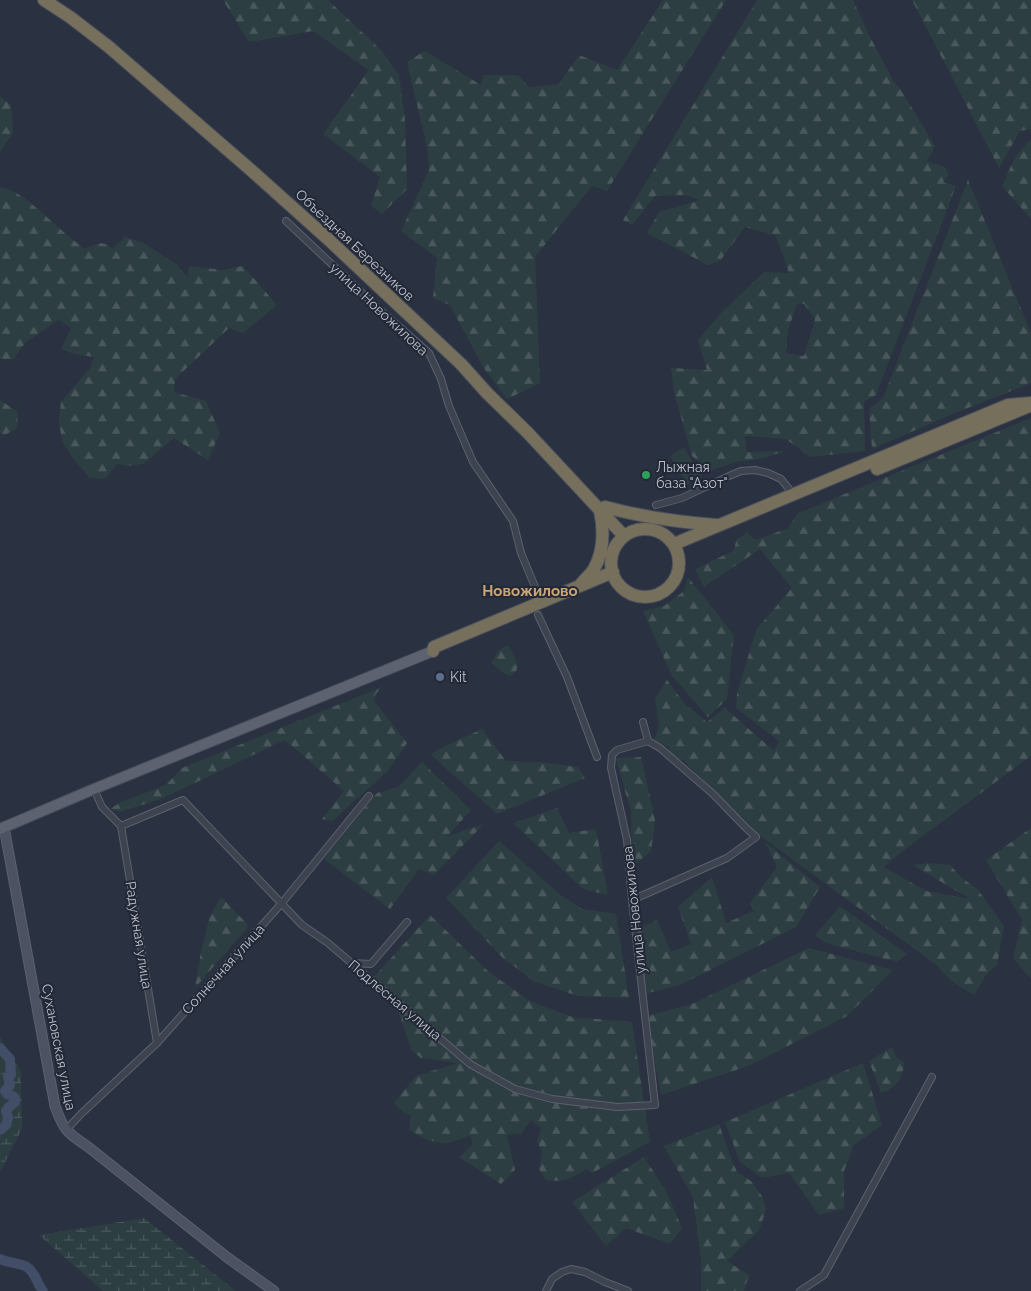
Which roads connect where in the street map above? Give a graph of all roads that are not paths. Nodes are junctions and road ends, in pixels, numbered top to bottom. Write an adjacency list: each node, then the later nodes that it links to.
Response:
1 (44, 0): 7 (highway, Объездная Березников)
2 (54, 0): 7 (highway, Объездная Березников)
3 (286, 221): 13 (street, улица Новожилова)
4 (1031, 404): 5 (highway); 10 (highway)
5 (794, 494): 6 (street); 8 (highway)
6 (656, 505)
7 (603, 509): 8 (highway); 9 (highway, Объездная Березников); 12 (highway)
8 (718, 526): 10 (highway)
9 (627, 534): 10 (highway); 11 (highway)
10 (676, 547): 11 (highway)
11 (614, 575): 12 (highway); 15 (highway)
12 (578, 587): 15 (highway)
13 (540, 599)
14 (538, 615): 18 (street)
15 (433, 651): 19 (main road)
16 (643, 722): 17 (street)
17 (648, 741): 23 (street, улица Новожилова); 23 (street)
18 (597, 757)
19 (94, 789): 21 (street); 22 (main road)
20 (369, 796): 24 (street, Солнечная улица)
21 (121, 826): 24 (street, Подлесная улица); 27 (street, Радужная улица)
22 (2, 828): 30 (street, Сухановская улица)
23 (632, 900): 29 (street, улица Новожилова)
24 (282, 903): 26 (street, Подлесная улица); 27 (street, Солнечная улица)
25 (407, 922): 26 (street)
26 (350, 963): 29 (street, Подлесная улица)
27 (156, 1043): 30 (street, Солнечная улица)
28 (932, 1077): 34 (street)
29 (655, 1105)
30 (66, 1130): 31 (street, Сухановская улица)
31 (274, 1291)
32 (546, 1291): 33 (street)
33 (628, 1291)
34 (800, 1291)

